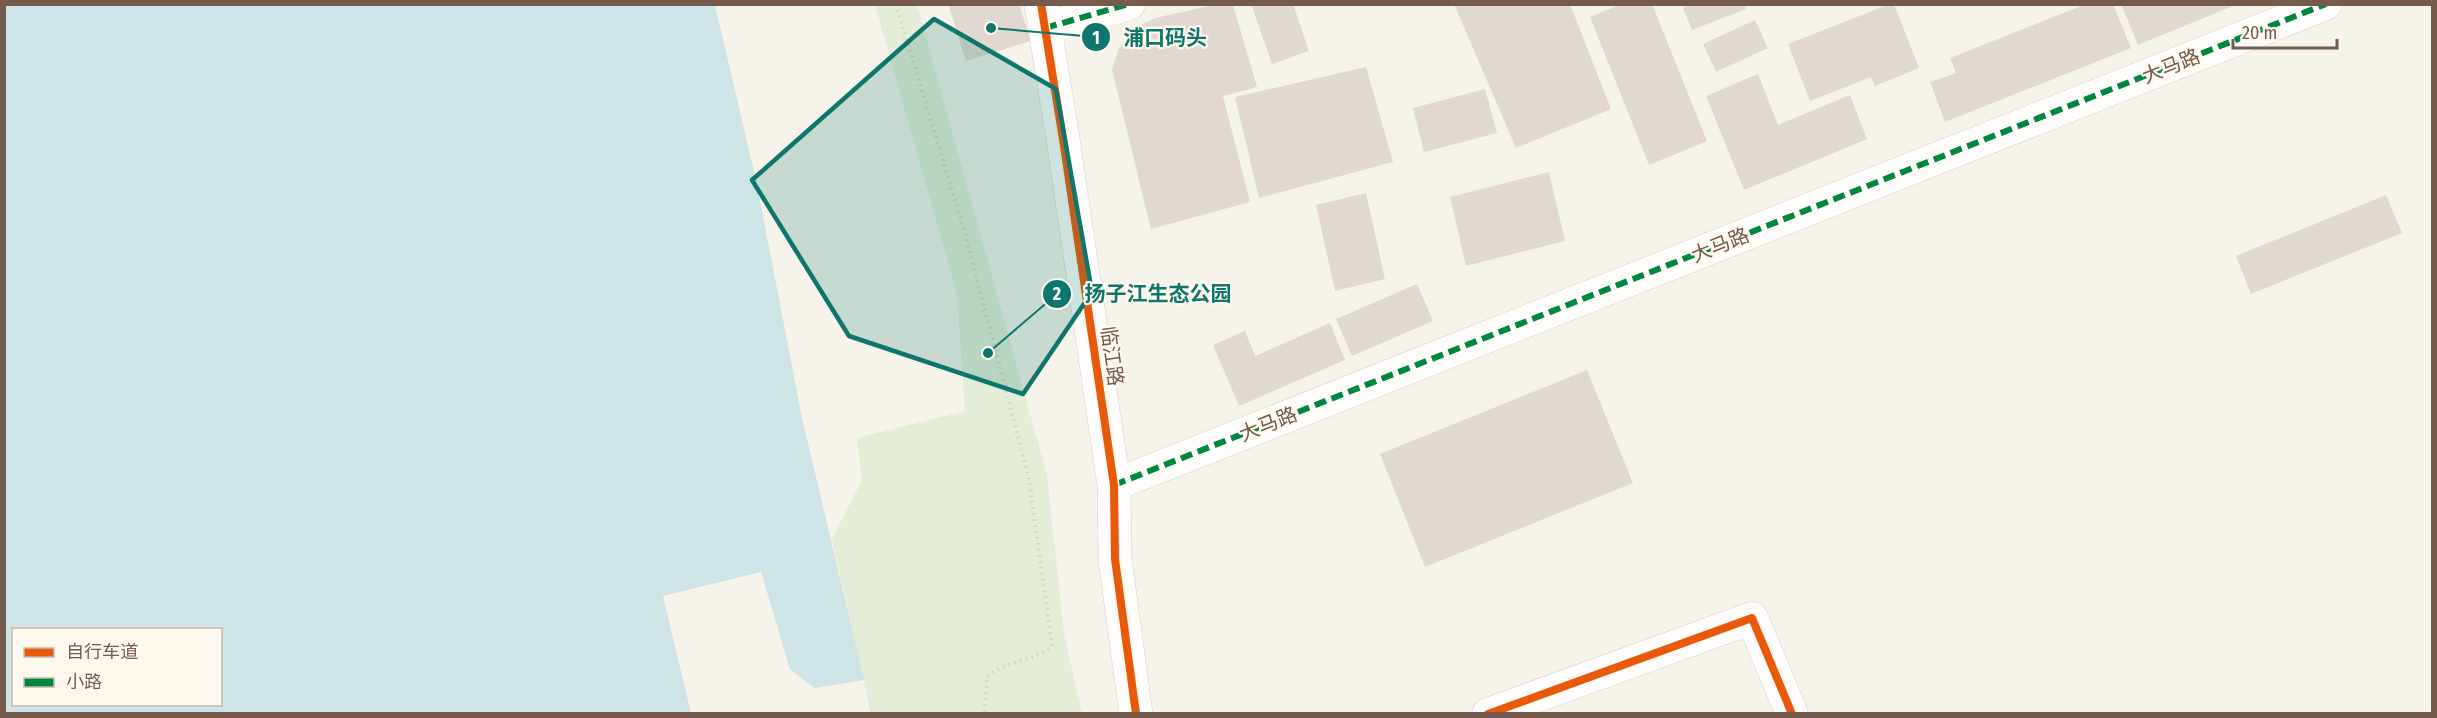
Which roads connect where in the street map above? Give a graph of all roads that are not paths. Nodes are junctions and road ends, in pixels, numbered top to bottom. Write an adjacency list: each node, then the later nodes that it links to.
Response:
1 (1129, 4): 3 (street)
2 (2325, 4): 4 (street, 大马路)
3 (1043, 16): 4 (street, 临江路)
4 (1114, 485): 5 (street, 临江路)
5 (1136, 714)
6 (1488, 714): 7 (street)
7 (1792, 714)

